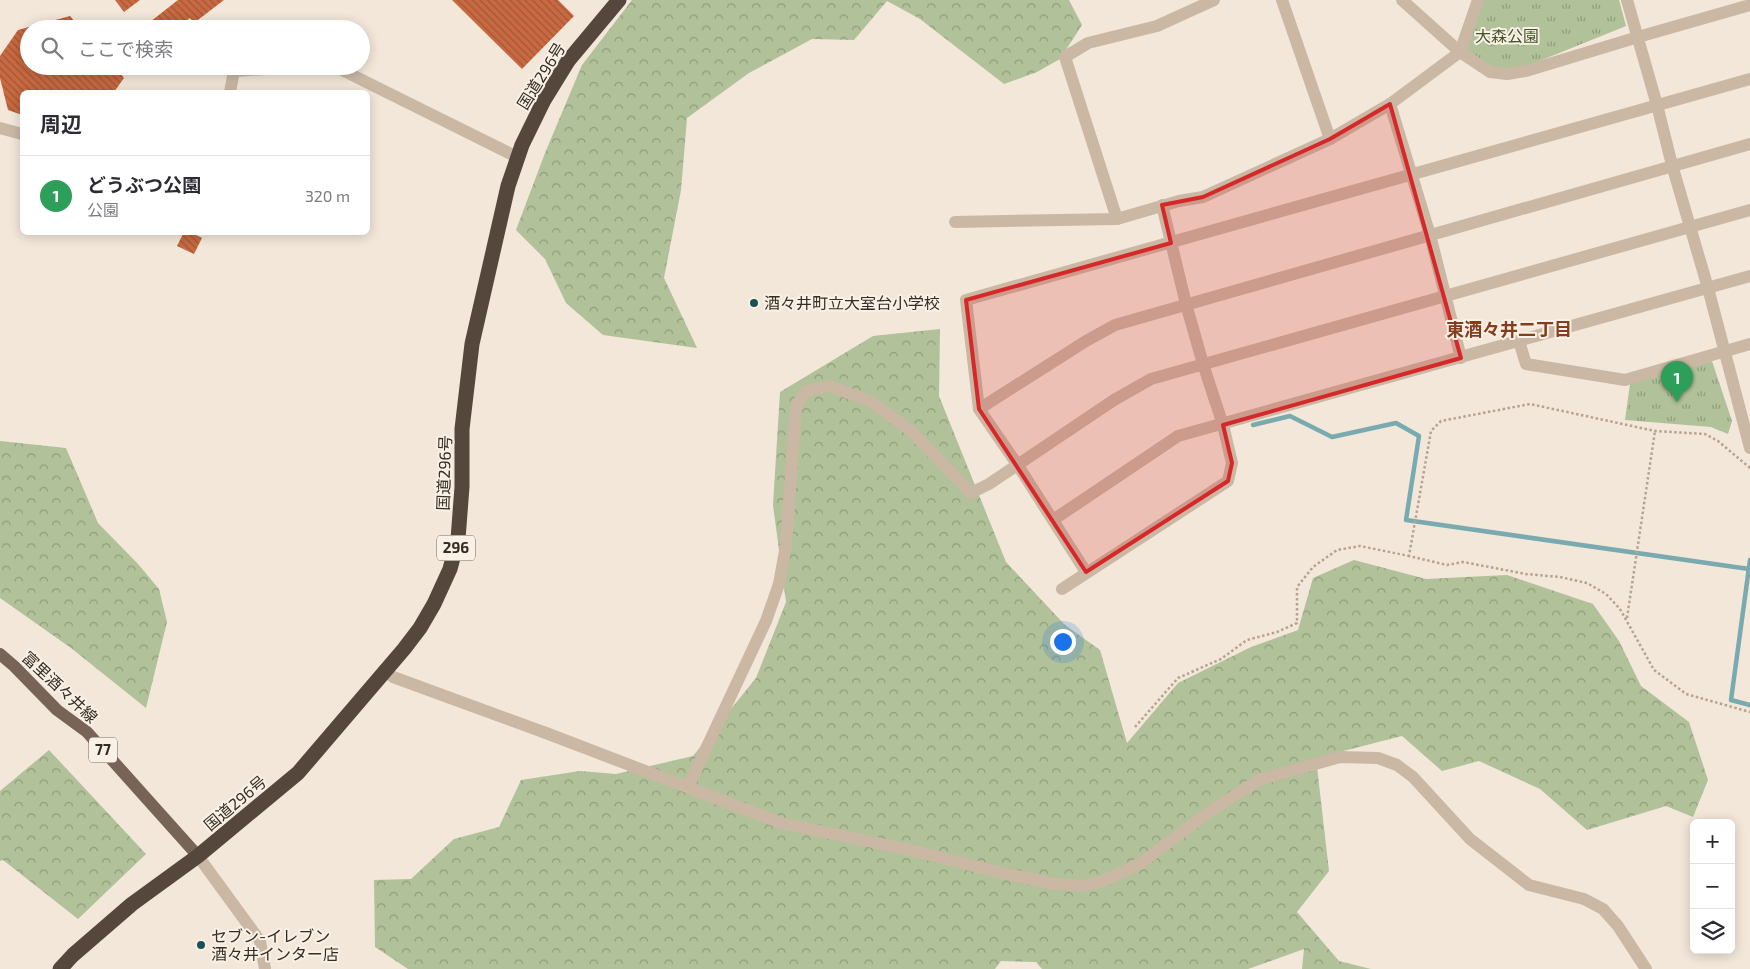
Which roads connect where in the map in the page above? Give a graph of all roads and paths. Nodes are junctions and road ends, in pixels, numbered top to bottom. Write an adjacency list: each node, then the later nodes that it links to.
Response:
1 (620, 0): 20 (highway, 国道296号 / 296)
2 (1214, 0): 25 (street)
3 (1282, 0): 18 (street)
4 (1402, 0): 9 (street)
5 (1478, 0): 9 (street)
6 (1627, 0): 8 (street)
7 (1750, 5): 8 (street)
8 (1638, 37): 9 (street); 15 (street)
9 (1460, 52): 14 (street)
10 (233, 75): 13 (street)
11 (352, 75): 20 (street)
12 (1750, 79): 15 (street)
13 (230, 90)
14 (1390, 104): 18 (street); 22 (street)
15 (1657, 106): 21 (street); 22 (street)
16 (0, 128): 17 (street)
17 (20, 133)
18 (1330, 139): 23 (street)
19 (1750, 144): 21 (street)
20 (517, 157): 52 (highway, 国道296号 / 296)
21 (1672, 165): 27 (street); 28 (street)
22 (1412, 175): 28 (street); 29 (street)
23 (1162, 205): 25 (street); 29 (street)
24 (1750, 210): 27 (street)
25 (1117, 219): 26 (street)
26 (955, 222)
27 (1690, 226): 31 (street); 32 (street)
28 (1430, 235): 32 (street); 33 (street)
29 (1171, 243): 33 (street); 39 (street)
30 (1750, 276): 31 (street)
31 (1708, 288): 34 (street); 36 (street)
32 (1446, 296): 37 (street); 38 (street)
33 (1186, 304): 38 (street); 39 (street)
34 (1519, 341): 36 (street); 37 (street)
35 (1750, 344): 36 (street)
36 (1724, 351): 40 (street)
37 (1461, 358): 41 (street)
38 (1203, 364): 41 (street); 44 (street)
39 (979, 410): 44 (street)
40 (1746, 412): 43 (street)
41 (1223, 425): 46 (street); 48 (street)
42 (1655, 431): 45 (path); 47 (path); 50 (path)
43 (1750, 448)
44 (1017, 464): 46 (street); 55 (street)
45 (1750, 468)
46 (1053, 520): 48 (street)
47 (1412, 556): 50 (path); 54 (path)
48 (1086, 572): 49 (street)
49 (1062, 589)
50 (1626, 619): 53 (path)
51 (0, 654): 56 (main road, 富里酒々井線 / 77)
52 (384, 670): 55 (street); 56 (highway, 国道296号 / 296)
53 (1750, 712)
54 (1135, 727)
55 (688, 787): 59 (street)
56 (198, 856): 57 (highway, 国道296号 / 296); 58 (street)
57 (60, 969)
58 (265, 969)
59 (1646, 969)

